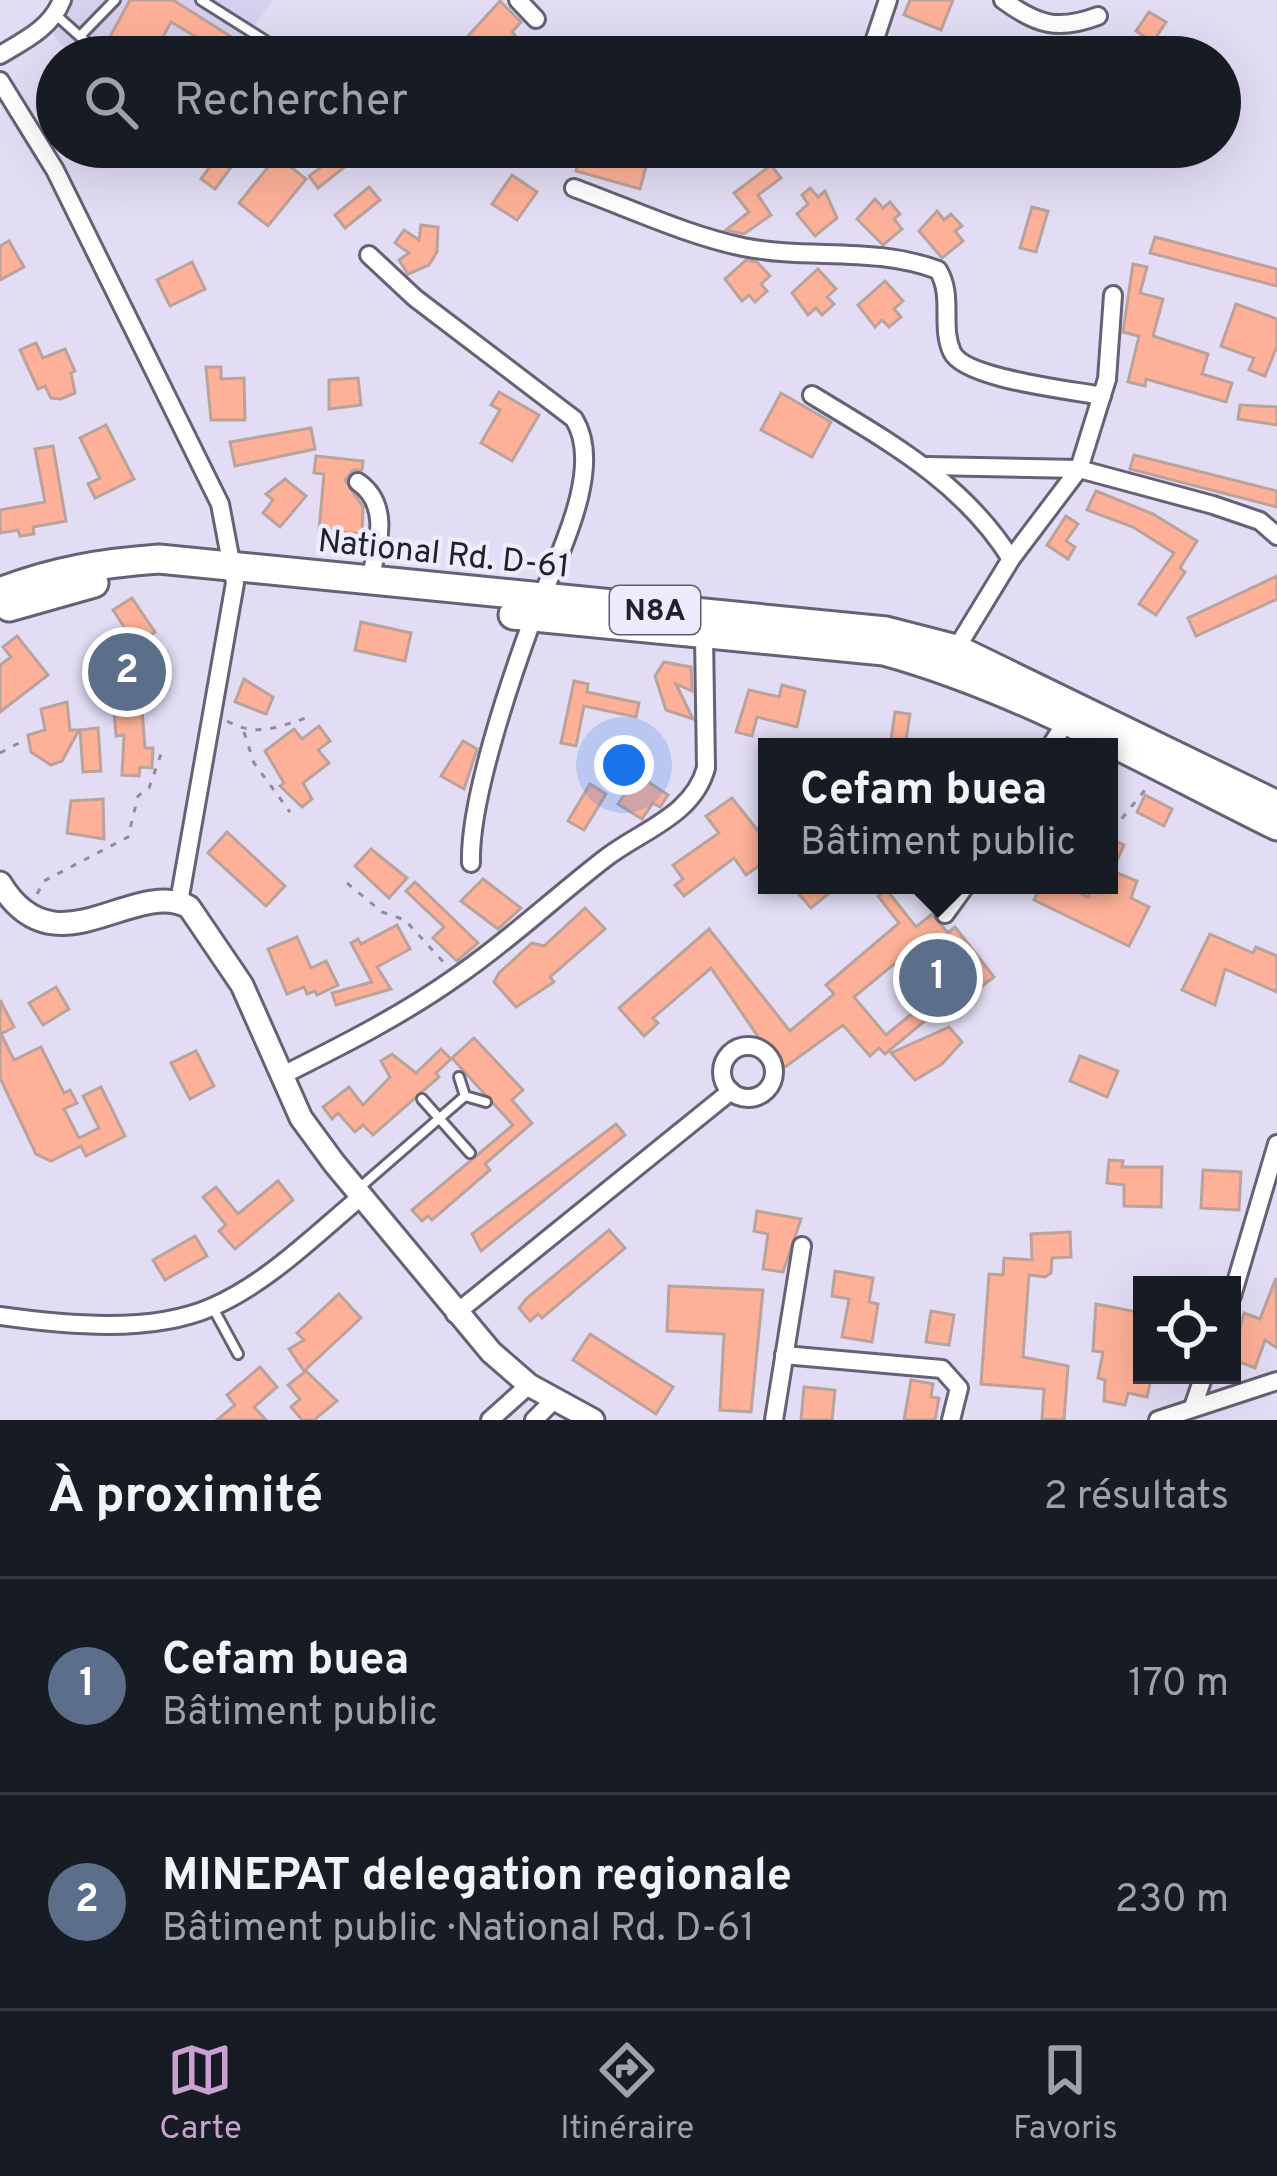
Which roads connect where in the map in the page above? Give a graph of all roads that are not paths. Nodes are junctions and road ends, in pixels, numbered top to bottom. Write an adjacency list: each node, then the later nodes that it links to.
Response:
1 (116, 0): 9 (lane)
2 (201, 0): 10 (lane)
3 (518, 0): 8 (street)
4 (888, 0): 11 (street)
5 (1003, 0): 7 (street)
6 (58, 8): 9 (lane); 12 (street)
7 (1098, 16)
8 (536, 19)
9 (82, 34)
10 (258, 36)
11 (876, 36)
12 (0, 55)
13 (0, 81): 14 (street)
14 (36, 139)
15 (54, 168): 26 (street)
16 (574, 188): 20 (street)
17 (369, 255): 29 (street)
18 (1113, 295): 20 (street)
19 (812, 395): 21 (street)
20 (1102, 396): 22 (street)
21 (928, 466): 22 (street); 25 (street)
22 (1079, 469): 24 (street); 25 (street)
23 (358, 482): 27 (street)
24 (1277, 536)
25 (1011, 559): 32 (street)
26 (234, 574): 27 (highway, National Rd. D-61 / N8A); 28 (highway, National Rd. D-61 / N8A); 29 (highway, National Rd. D-61 / N8A); 30 (highway, National Rd. D-61 / N8A); 42 (street)
27 (370, 579): 29 (highway, National Rd. D-61 / N8A)
28 (0, 592)
29 (537, 609): 31 (highway, National Rd. D-61 / N8A); 32 (highway, National Rd. D-61 / N8A); 39 (street)
30 (0, 610)
31 (704, 635): 33 (highway, National Rd. D-61 / N8A); 44 (street)
32 (956, 650): 33 (highway, National Rd. D-61 / N8A)
33 (1071, 714): 34 (street); 35 (highway, National Rd. D-61 / N8A); 37 (highway, National Rd. D-61 / N8A)
34 (1056, 738)
35 (1110, 738)
36 (1118, 743): 38 (highway, National Rd. D-61 / N8A)
37 (1277, 805)
38 (1277, 826)
39 (471, 863)
40 (0, 883): 42 (street)
41 (959, 894): 43 (street)
42 (179, 902): 44 (street)
43 (945, 914)
44 (281, 1076): 53 (street)
45 (459, 1077): 47 (lane)
46 (731, 1090): 57 (street)
47 (465, 1096): 49 (lane); 50 (lane)
48 (422, 1099): 50 (lane)
49 (486, 1102)
50 (439, 1119): 52 (lane); 53 (lane)
51 (1277, 1144): 55 (street)
52 (470, 1153)
53 (359, 1193): 56 (street); 57 (street)
54 (802, 1246): 62 (street)
55 (1238, 1276)
56 (212, 1307): 59 (street); 61 (lane)
57 (455, 1314): 65 (street)
58 (0, 1316): 59 (street)
59 (23, 1319): 60 (street)
60 (0, 1331)
61 (238, 1354)
62 (784, 1355): 71 (street); 72 (street)
63 (1277, 1381): 67 (street)
64 (1201, 1384): 67 (street)
65 (529, 1385): 66 (street); 68 (street)
66 (554, 1400): 69 (street); 70 (street)
67 (1193, 1407): 73 (street)
68 (490, 1420)
69 (534, 1420)
70 (593, 1420)
71 (774, 1420)
72 (951, 1420)
73 (1158, 1420)

